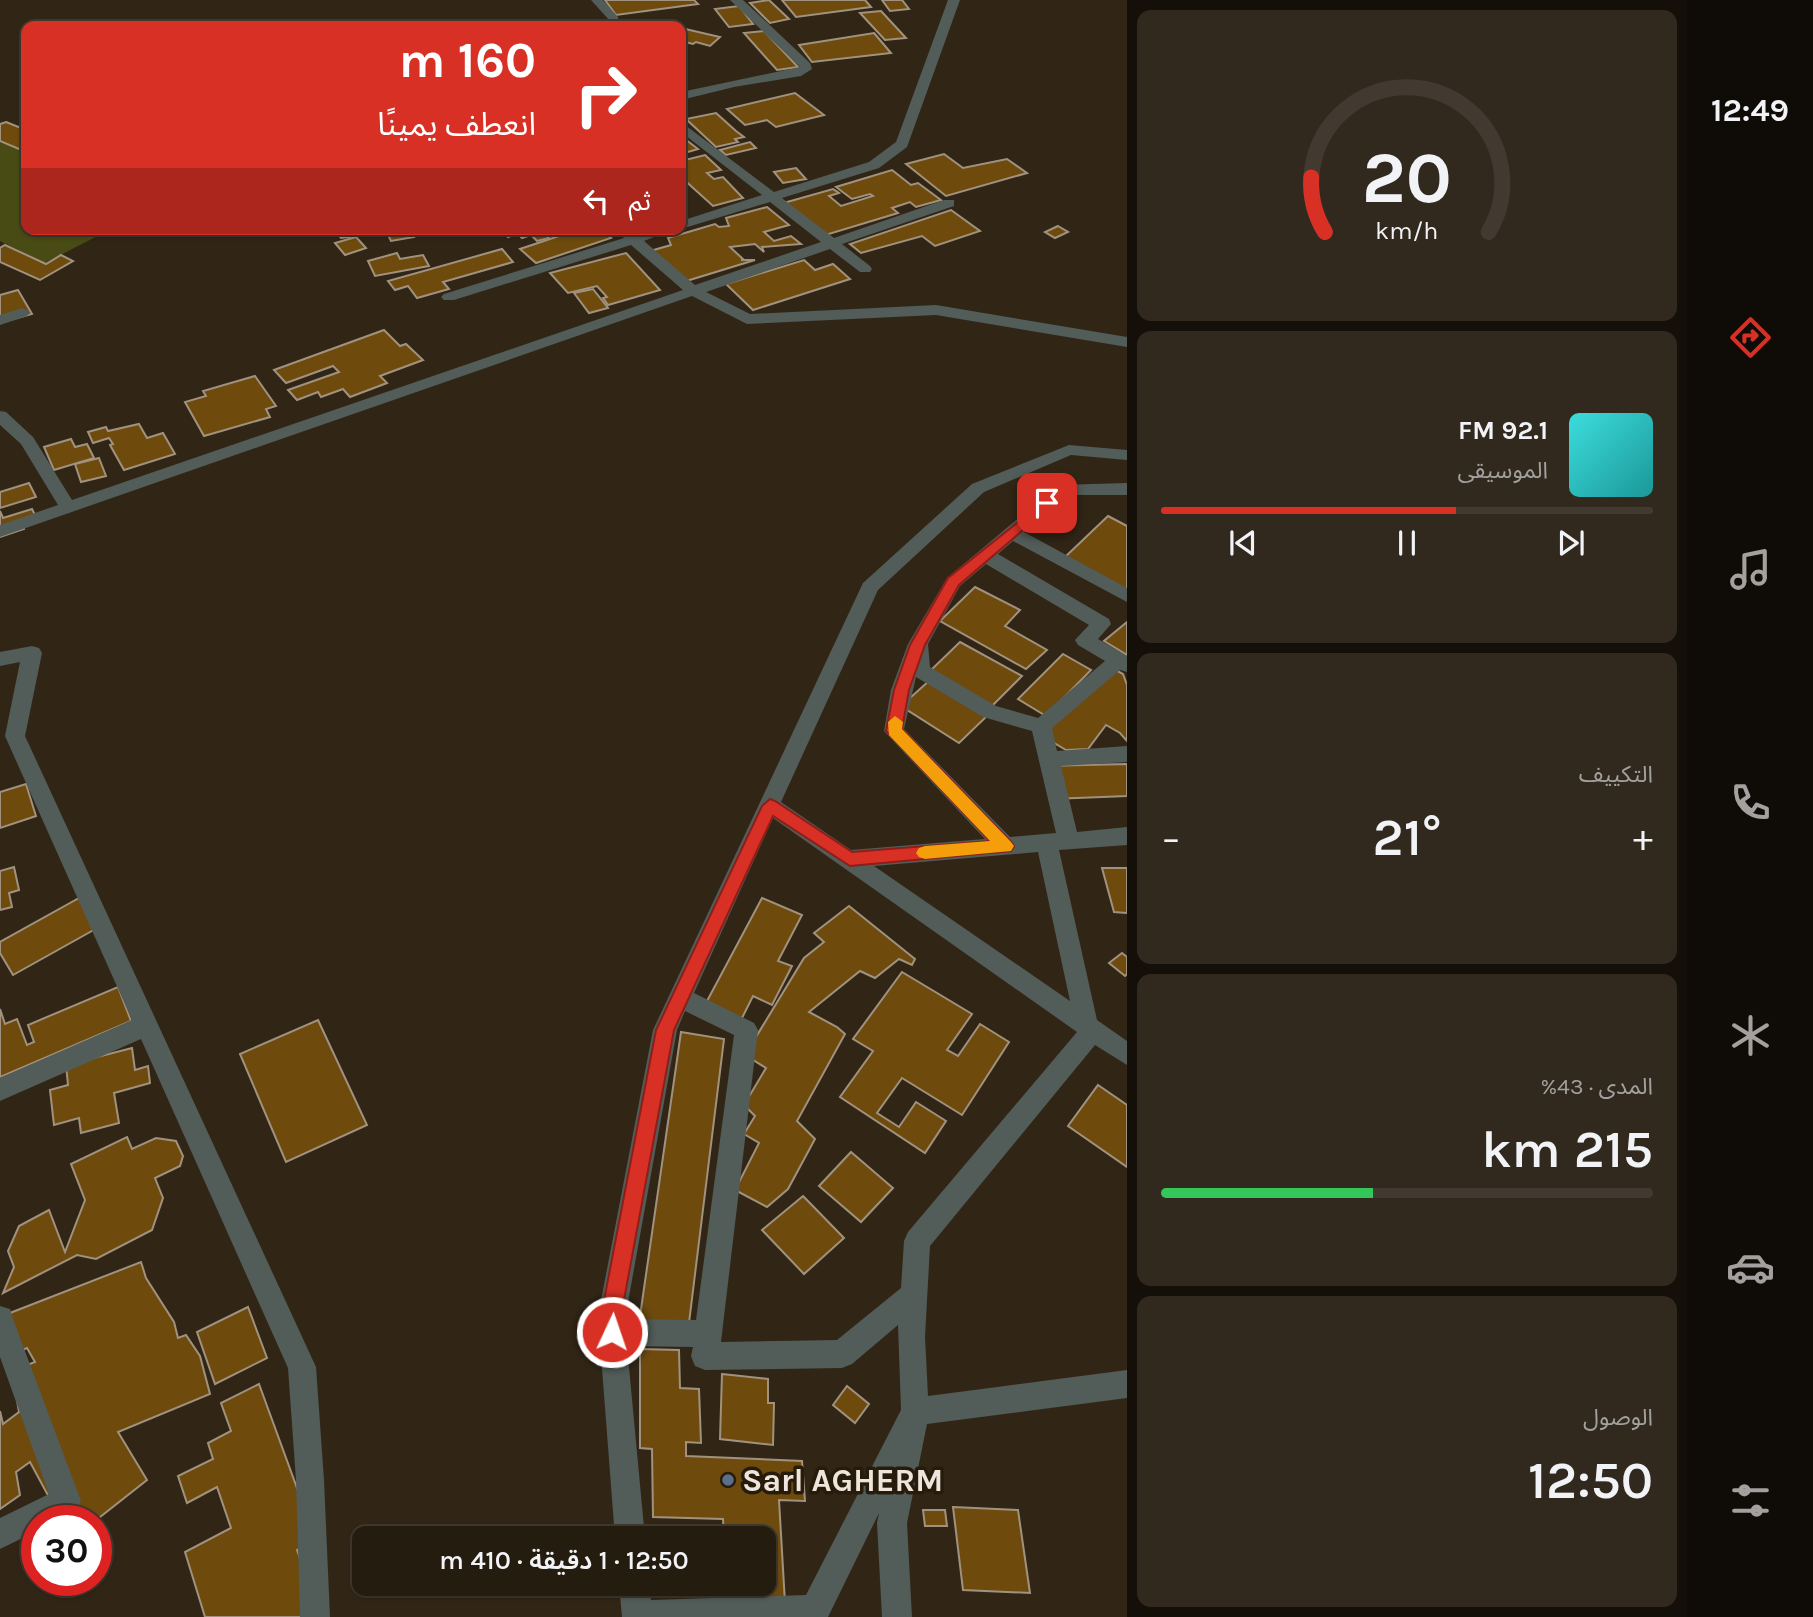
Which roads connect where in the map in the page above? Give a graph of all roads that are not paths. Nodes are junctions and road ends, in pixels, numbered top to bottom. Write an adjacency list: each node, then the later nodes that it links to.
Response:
1 (597, 0): 4 (street)
2 (736, 0): 5 (street)
3 (954, 0): 7 (street)
4 (614, 19)
5 (686, 95)
6 (686, 130): 7 (street)
7 (771, 197): 9 (street); 12 (street)
8 (949, 203): 12 (street)
9 (686, 223)
10 (625, 235): 15 (street)
11 (629, 235): 14 (street)
12 (832, 244): 13 (street); 14 (street)
13 (865, 270)
14 (693, 291): 18 (street); 22 (street)
15 (449, 297)
16 (22, 313): 17 (street)
17 (0, 320)
18 (1127, 342)
19 (0, 416): 22 (street)
20 (1127, 454): 34 (street)
21 (1127, 489): 24 (street)
22 (67, 506): 23 (street)
23 (0, 531)
24 (1011, 532): 25 (street); 26 (street)
25 (985, 555): 27 (street); 29 (street)
26 (1127, 596)
27 (918, 645): 30 (street); 37 (street)
28 (0, 659): 31 (street)
29 (1123, 663): 30 (street)
30 (1041, 726): 33 (street)
31 (7, 738): 40 (street)
32 (1127, 754): 33 (street)
33 (1049, 759): 36 (street)
34 (770, 806): 38 (street); 39 (street)
35 (1127, 836): 36 (street)
36 (1058, 842): 37 (street); 41 (street)
37 (1005, 846): 38 (street)
38 (850, 859): 41 (street)
39 (680, 998): 46 (street); 47 (street)
40 (144, 1026): 43 (street); 53 (street)
41 (1089, 1029): 42 (street); 44 (street)
42 (1127, 1055)
43 (0, 1090)
44 (914, 1294): 47 (street); 49 (street)
45 (0, 1319): 51 (street)
46 (612, 1332): 47 (street); 50 (street)
47 (708, 1334)
48 (1127, 1384): 49 (street)
49 (915, 1412): 52 (street); 54 (street)
50 (629, 1526)
51 (0, 1534)
52 (635, 1596)
53 (315, 1617)
54 (897, 1617)

